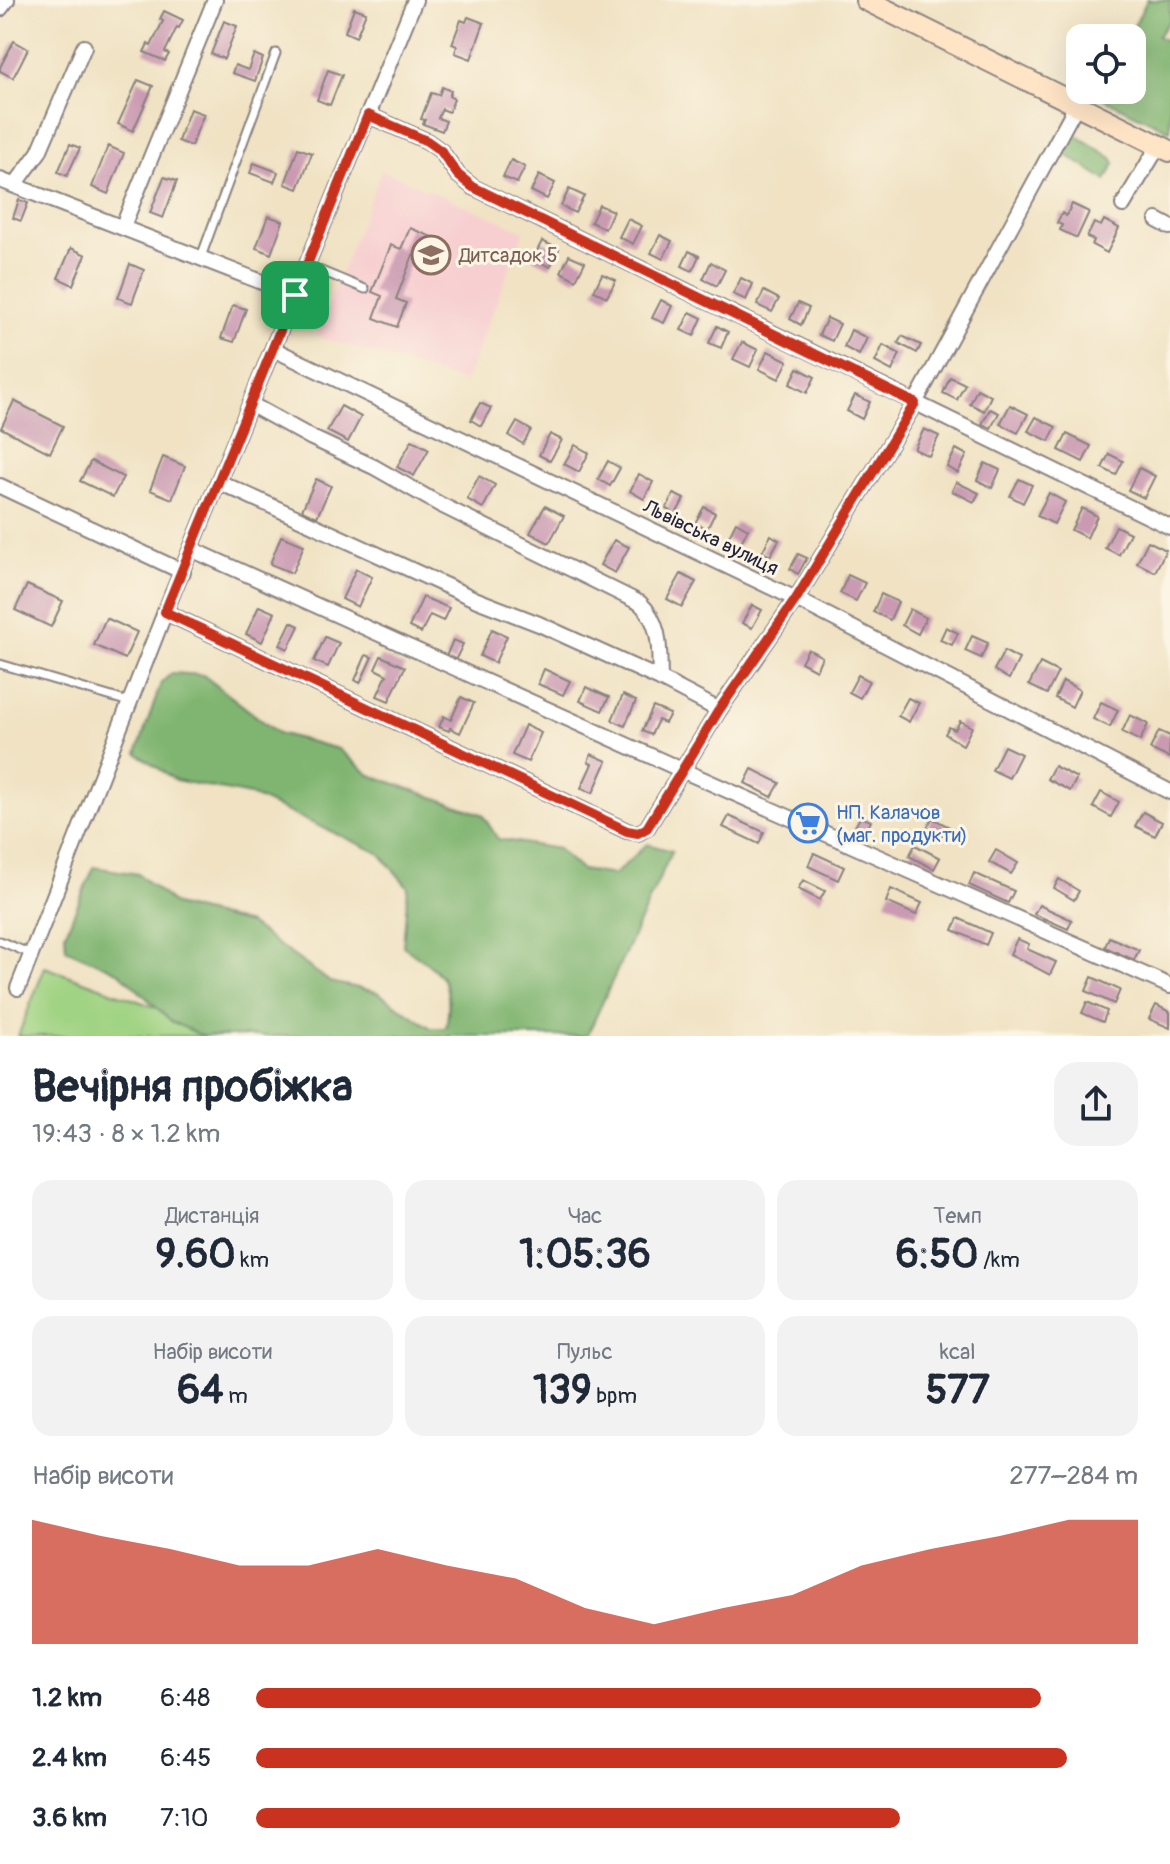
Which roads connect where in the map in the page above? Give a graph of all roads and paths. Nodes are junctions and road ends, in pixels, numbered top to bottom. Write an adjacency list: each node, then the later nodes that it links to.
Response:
1 (7, 0): 5 (street)
2 (215, 0): 15 (street)
3 (415, 0): 10 (street)
4 (866, 0): 8 (street)
5 (0, 9)
6 (84, 47): 13 (street)
7 (276, 53): 16 (lane)
8 (1066, 99)
9 (1077, 104): 11 (street); 21 (street)
10 (368, 115): 17 (street); 21 (street)
11 (1164, 148): 14 (street)
12 (0, 180): 13 (street)
13 (15, 185): 15 (street)
14 (1123, 205)
15 (123, 226): 16 (street)
16 (201, 258): 19 (street)
17 (307, 265): 18 (lane); 19 (street)
18 (365, 289)
19 (295, 295): 20 (street)
20 (273, 349): 22 (street); 28 (street, Львівська вулиця)
21 (915, 403): 25 (street); 28 (street)
22 (250, 404): 23 (street); 31 (street)
23 (219, 482): 26 (street); 31 (street)
24 (0, 486): 27 (street)
25 (1170, 527)
26 (191, 549): 27 (street); 34 (street)
27 (183, 572): 29 (street)
28 (796, 599): 33 (street); 35 (street, Львівська вулиця)
29 (165, 612): 32 (street); 34 (street)
30 (0, 664): 32 (lane)
31 (660, 679): 33 (street)
32 (131, 703): 37 (street)
33 (719, 710): 34 (street)
34 (684, 771): 38 (street)
35 (1170, 792)
36 (0, 941): 37 (lane)
37 (31, 954): 39 (street)
38 (1170, 986)
39 (18, 988)

